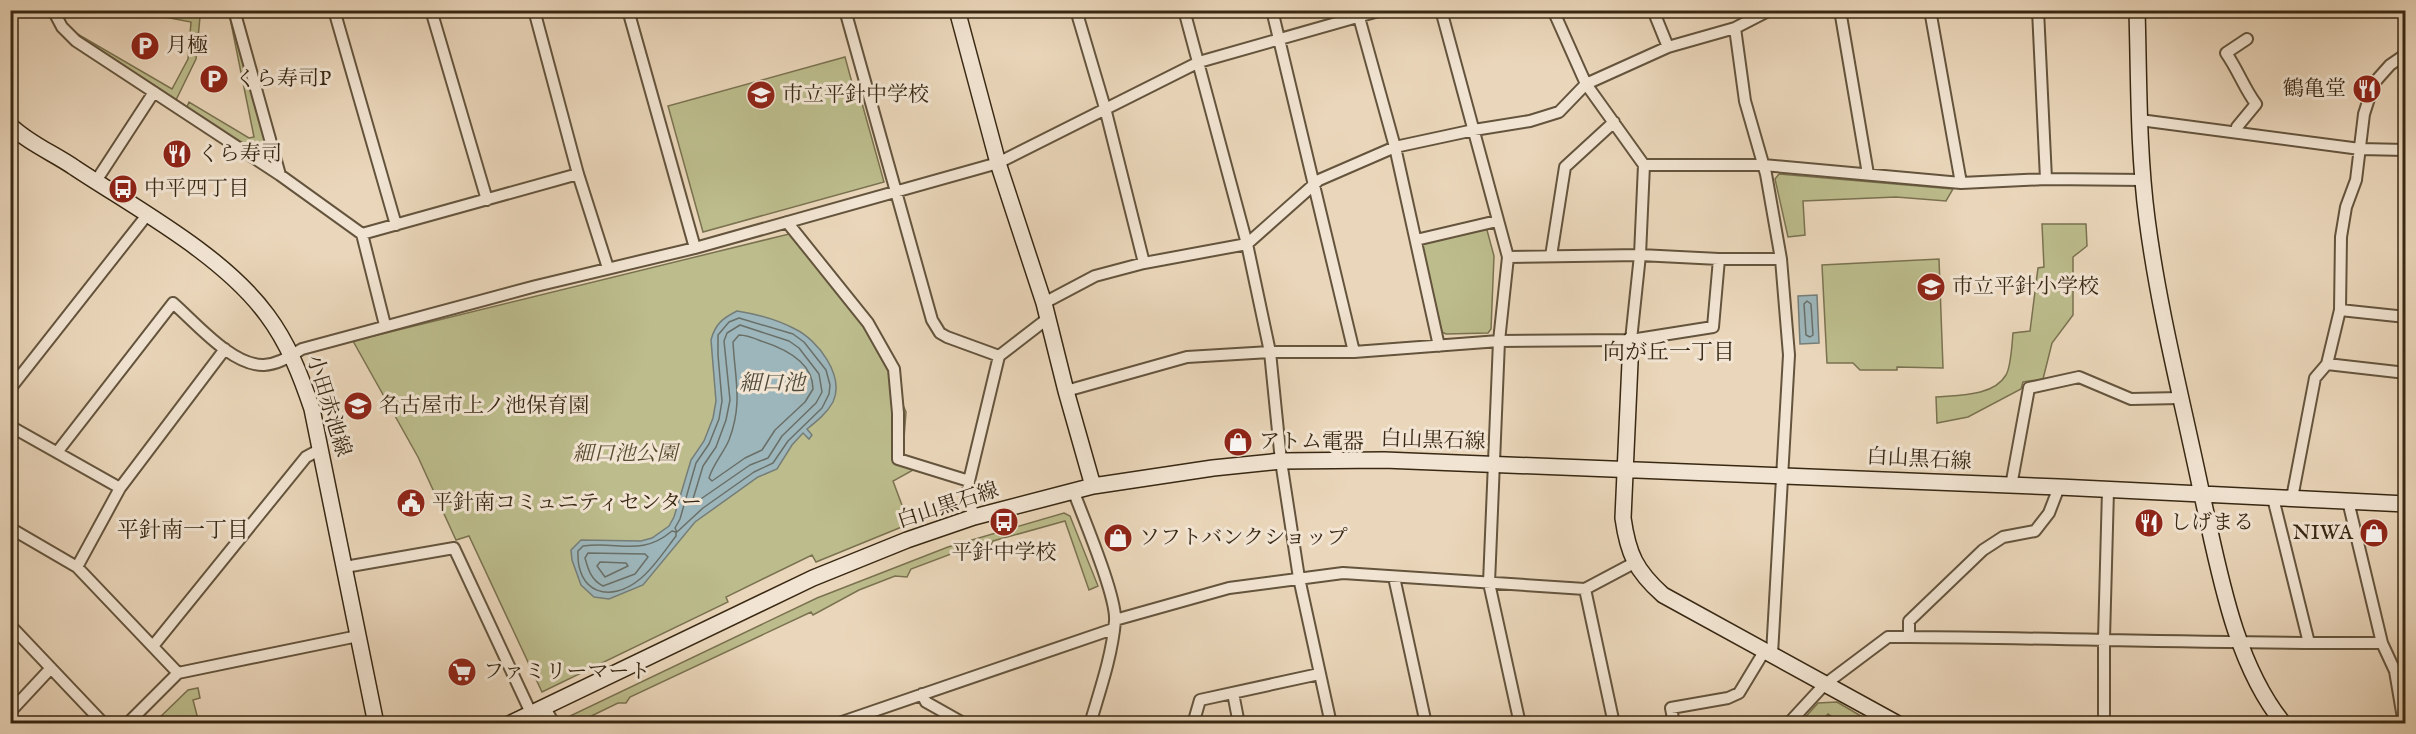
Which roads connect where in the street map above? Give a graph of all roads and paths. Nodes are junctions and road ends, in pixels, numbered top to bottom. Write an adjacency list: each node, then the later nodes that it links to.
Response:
1 (53, 10): 30 (street)
2 (234, 10): 45 (street)
3 (334, 10): 56 (street)
4 (431, 10): 52 (street)
5 (534, 10): 43 (street)
6 (628, 10): 60 (street)
7 (845, 10): 51 (street)
8 (957, 10): 40 (street)
9 (1077, 10): 31 (street)
10 (1184, 10): 28 (street)
11 (1272, 10): 25 (street)
12 (1382, 10): 21 (street)
13 (1441, 10): 34 (street)
14 (1553, 10): 29 (street)
15 (1653, 10): 26 (street)
16 (1770, 10): 22 (street)
17 (1840, 10): 44 (street)
18 (1930, 10): 49 (street)
19 (2038, 10): 46 (street)
20 (2137, 10): 32 (street)
21 (1358, 14): 25 (street); 37 (street)
22 (1754, 14): 23 (street)
23 (1735, 28): 26 (street); 42 (street)
24 (2247, 39): 36 (street)
25 (1280, 40): 28 (street); 50 (street)
26 (1668, 47): 29 (street)
27 (2406, 54): 38 (street)
28 (1199, 62): 31 (street); 59 (street)
29 (1586, 84): 33 (street); 34 (street)
30 (154, 92): 45 (street); 48 (street)
31 (1105, 108): 40 (street); 66 (street)
32 (2140, 120): 36 (street); 47 (street)
33 (1614, 122): 41 (street); 62 (street)
34 (1474, 129): 37 (street); 54 (street)
35 (12, 130): 48 (street, 小田赤池線)
36 (2236, 132): 38 (street)
37 (1395, 147): 50 (street); 58 (street)
38 (2360, 149): 39 (street); 69 (street)
39 (2406, 150)
40 (998, 163): 51 (street); 68 (street)
41 (1644, 165): 42 (street); 61 (street)
42 (1763, 165): 44 (street); 64 (street)
43 (578, 174): 52 (street); 67 (street)
44 (1868, 174): 49 (street)
45 (280, 175): 57 (street)
46 (2046, 179): 47 (street); 49 (street)
47 (2144, 180): 85 (street)
48 (96, 181): 53 (street, 小田赤池線)
49 (1961, 183)
50 (1315, 184): 59 (street); 78 (street)
51 (897, 193): 55 (street); 79 (street)
52 (487, 200): 56 (street)
53 (147, 215): 80 (street, 小田赤池線); 83 (street)
54 (1497, 221): 58 (street); 63 (street)
55 (787, 222): 60 (street); 93 (street)
56 (396, 225): 57 (street)
57 (362, 234): 72 (street)
58 (1416, 240): 75 (street)
59 (1246, 244): 66 (street); 77 (street)
60 (695, 248): 67 (street)
61 (1640, 255): 62 (street); 65 (street); 73 (street)
62 (1551, 256): 63 (street)
63 (1508, 257): 74 (street)
64 (1781, 259): 65 (street); 92 (street)
65 (1719, 260): 73 (street)
66 (1144, 263): 68 (street)
67 (608, 268): 72 (street)
68 (1044, 303): 71 (street)
69 (2340, 310): 70 (street); 81 (street)
70 (2406, 316)
71 (1047, 320): 79 (street); 84 (street)
72 (385, 325): 80 (street)
73 (1631, 340): 74 (street); 91 (street)
74 (1499, 341): 75 (street); 90 (street)
75 (1439, 346): 78 (street)
76 (225, 349): 80 (street); 88 (street); 97 (street)
77 (1270, 352): 78 (street); 84 (street); 89 (street)
78 (1354, 352)
79 (999, 356): 93 (street)
80 (292, 357): 87 (street, 小田赤池線)
81 (2327, 364): 82 (street); 102 (street)
82 (2406, 373)
83 (10, 389)
84 (1066, 391): 94 (street)
85 (2180, 398): 95 (street); 100 (street)
86 (10, 426): 88 (street)
87 (321, 449): 109 (street, 小田赤池線); 122 (street)
88 (58, 451): 97 (street)
89 (1281, 461): 90 (street, 白山黒石線); 94 (street, 白山黒石線); 111 (street)
90 (1494, 464): 91 (street, 白山黒石線); 112 (street)
91 (1626, 469): 92 (street, 白山黒石線); 107 (street)
92 (1781, 475): 95 (street, 白山黒石線); 123 (street)
93 (969, 482): 105 (street)
94 (1093, 486): 98 (street, 白山黒石線)
95 (2011, 486): 96 (street, 白山黒石線)
96 (2059, 487): 99 (street, 白山黒石線); 117 (street)
97 (120, 488): 108 (street)
98 (1073, 490): 105 (street, 白山黒石線); 115 (street)
99 (2108, 490): 100 (street, 白山黒石線); 118 (street)
100 (2202, 494): 101 (street, 白山黒石線); 121 (street)
101 (2272, 498): 102 (street, 白山黒石線); 119 (street)
102 (2292, 498): 103 (street, 白山黒石線)
103 (2348, 501): 104 (street, 白山黒石線); 120 (street)
104 (2406, 504)
105 (974, 517): 130 (street, 白山黒石線)
106 (10, 528): 108 (street)
107 (1634, 563): 113 (street); 123 (street)
108 (77, 567): 122 (street)
109 (345, 567): 116 (street, 小田赤池線); 130 (street)
110 (1394, 577): 111 (street); 112 (street); 144 (street)
111 (1299, 578): 115 (street); 126 (street)
112 (1489, 583): 113 (street); 145 (street)
113 (1584, 589): 146 (street)
114 (10, 625): 124 (street)
115 (1114, 625): 129 (street); 140 (street)
116 (358, 636): 125 (street); 135 (street, 小田赤池線)
117 (1909, 637): 118 (street); 127 (street)
118 (2104, 639): 121 (street); 151 (street)
119 (2309, 643): 120 (street); 121 (street)
120 (2382, 643): 153 (street)
121 (2239, 644): 152 (street)
122 (153, 646): 125 (street)
123 (1768, 652): 127 (street); 147 (street)
124 (51, 668): 132 (street); 133 (street)
125 (178, 673): 134 (street)
126 (1319, 674): 128 (street); 143 (street)
127 (1824, 685): 131 (street); 148 (street)
128 (1233, 693): 141 (street); 142 (street)
129 (922, 694): 138 (street); 139 (street)
130 (537, 709): 136 (street, 白山黒石線); 137 (street)
131 (1870, 709): 149 (street); 150 (street)
132 (10, 712)
133 (104, 723)
134 (127, 723)
135 (375, 723)
136 (509, 723)
137 (554, 723)
138 (836, 723)
139 (965, 723)
140 (1090, 723)
141 (1193, 723)
142 (1239, 723)
143 (1331, 723)
144 (1426, 723)
145 (1520, 723)
146 (1614, 723)
147 (1674, 723)
148 (1788, 723)
149 (1879, 723)
150 (1898, 723)
151 (2104, 723)
152 (2284, 723)
153 (2404, 723)

